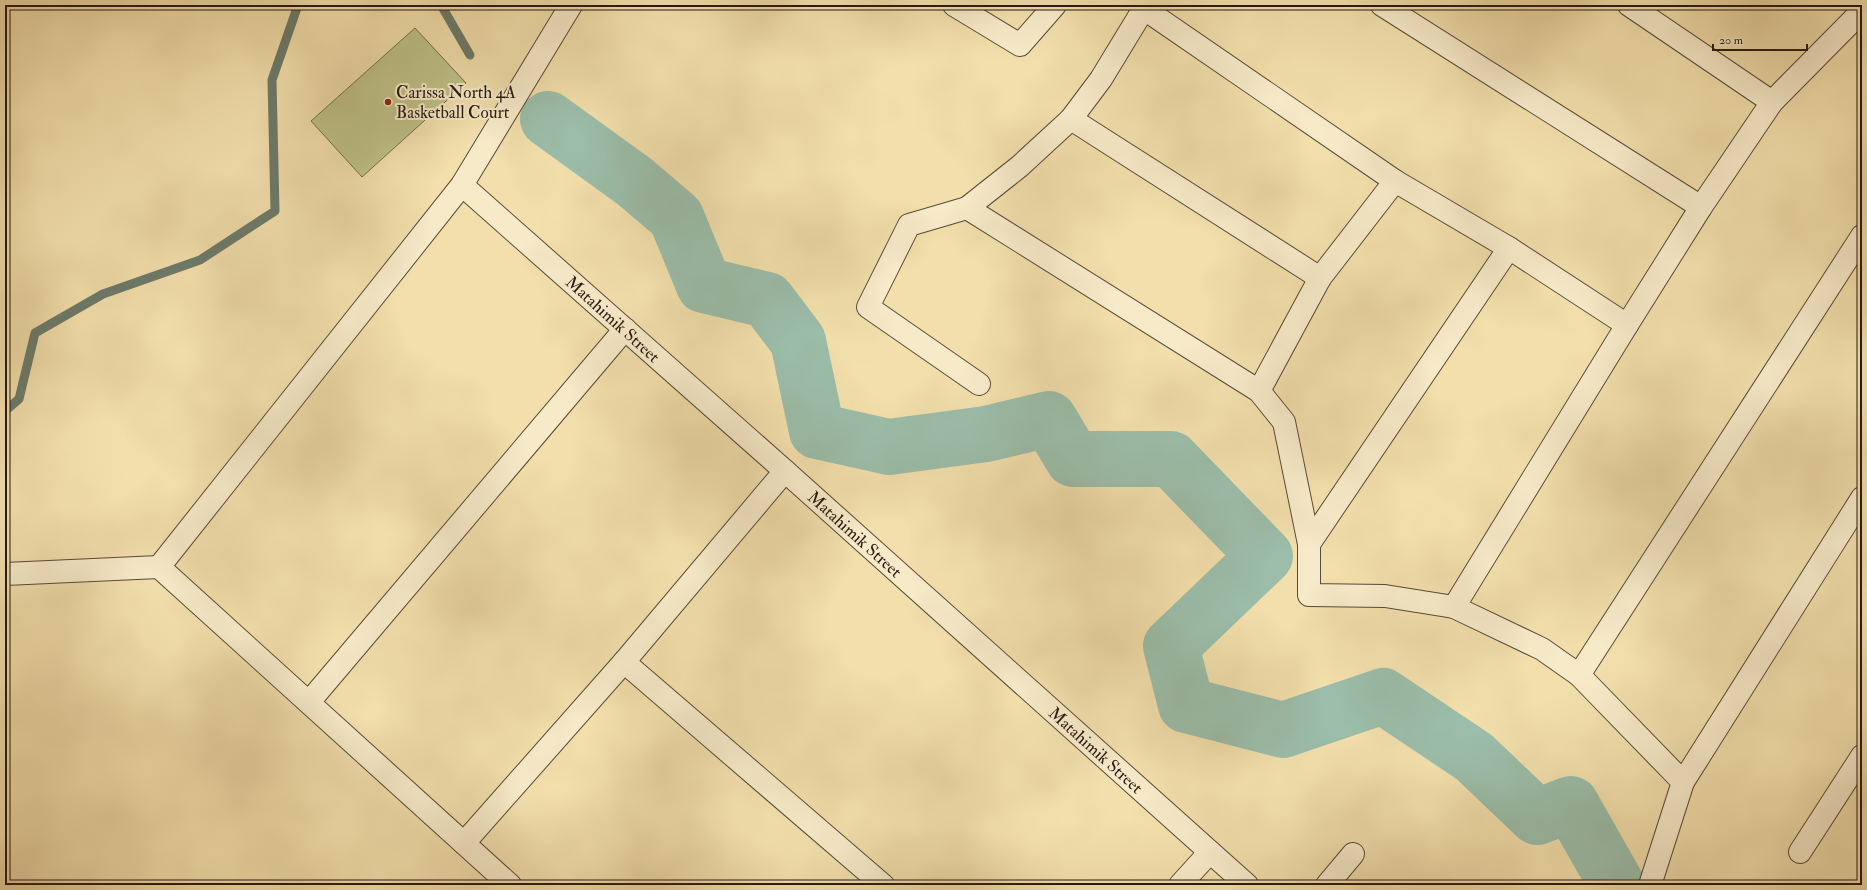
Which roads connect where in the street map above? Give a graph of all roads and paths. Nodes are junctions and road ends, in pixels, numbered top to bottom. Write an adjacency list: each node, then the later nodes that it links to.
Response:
1 (571, 5): 11 (street)
2 (954, 5): 3 (street)
3 (1055, 5)
4 (1382, 5): 13 (street)
5 (1629, 5): 8 (street)
6 (1145, 7): 9 (street); 10 (street)
7 (1862, 11): 8 (street)
8 (1772, 102): 13 (street)
9 (1071, 119): 12 (street); 16 (street)
10 (1395, 181): 15 (street); 16 (street)
11 (462, 185): 18 (street, Matahimik Street); 24 (street)
12 (967, 208): 19 (street); 20 (street)
13 (1701, 208): 17 (street)
14 (1862, 236): 28 (street)
15 (1509, 248): 17 (street); 23 (street)
16 (1320, 278): 20 (street)
17 (1627, 325): 26 (street)
18 (625, 329): 21 (street, Matahimik Street); 29 (street)
19 (979, 384)
20 (1258, 391): 23 (street)
21 (785, 470): 27 (street); 33 (street, Matahimik Street)
22 (1862, 498): 31 (street)
23 (1309, 544): 26 (street)
24 (159, 567): 25 (street); 29 (street)
25 (5, 574)
26 (1454, 607): 28 (street)
27 (624, 662): 32 (street); 37 (street)
28 (1579, 675): 31 (street)
29 (309, 702): 32 (street)
30 (1862, 756): 34 (street)
31 (1683, 782): 41 (street)
32 (464, 843): 36 (street)
33 (1210, 852): 38 (street); 39 (street, Matahimik Street)
34 (1800, 852)
35 (1353, 854): 40 (street)
36 (510, 885)
37 (883, 885)
38 (1180, 885)
39 (1246, 885)
40 (1327, 885)
41 (1650, 885)

